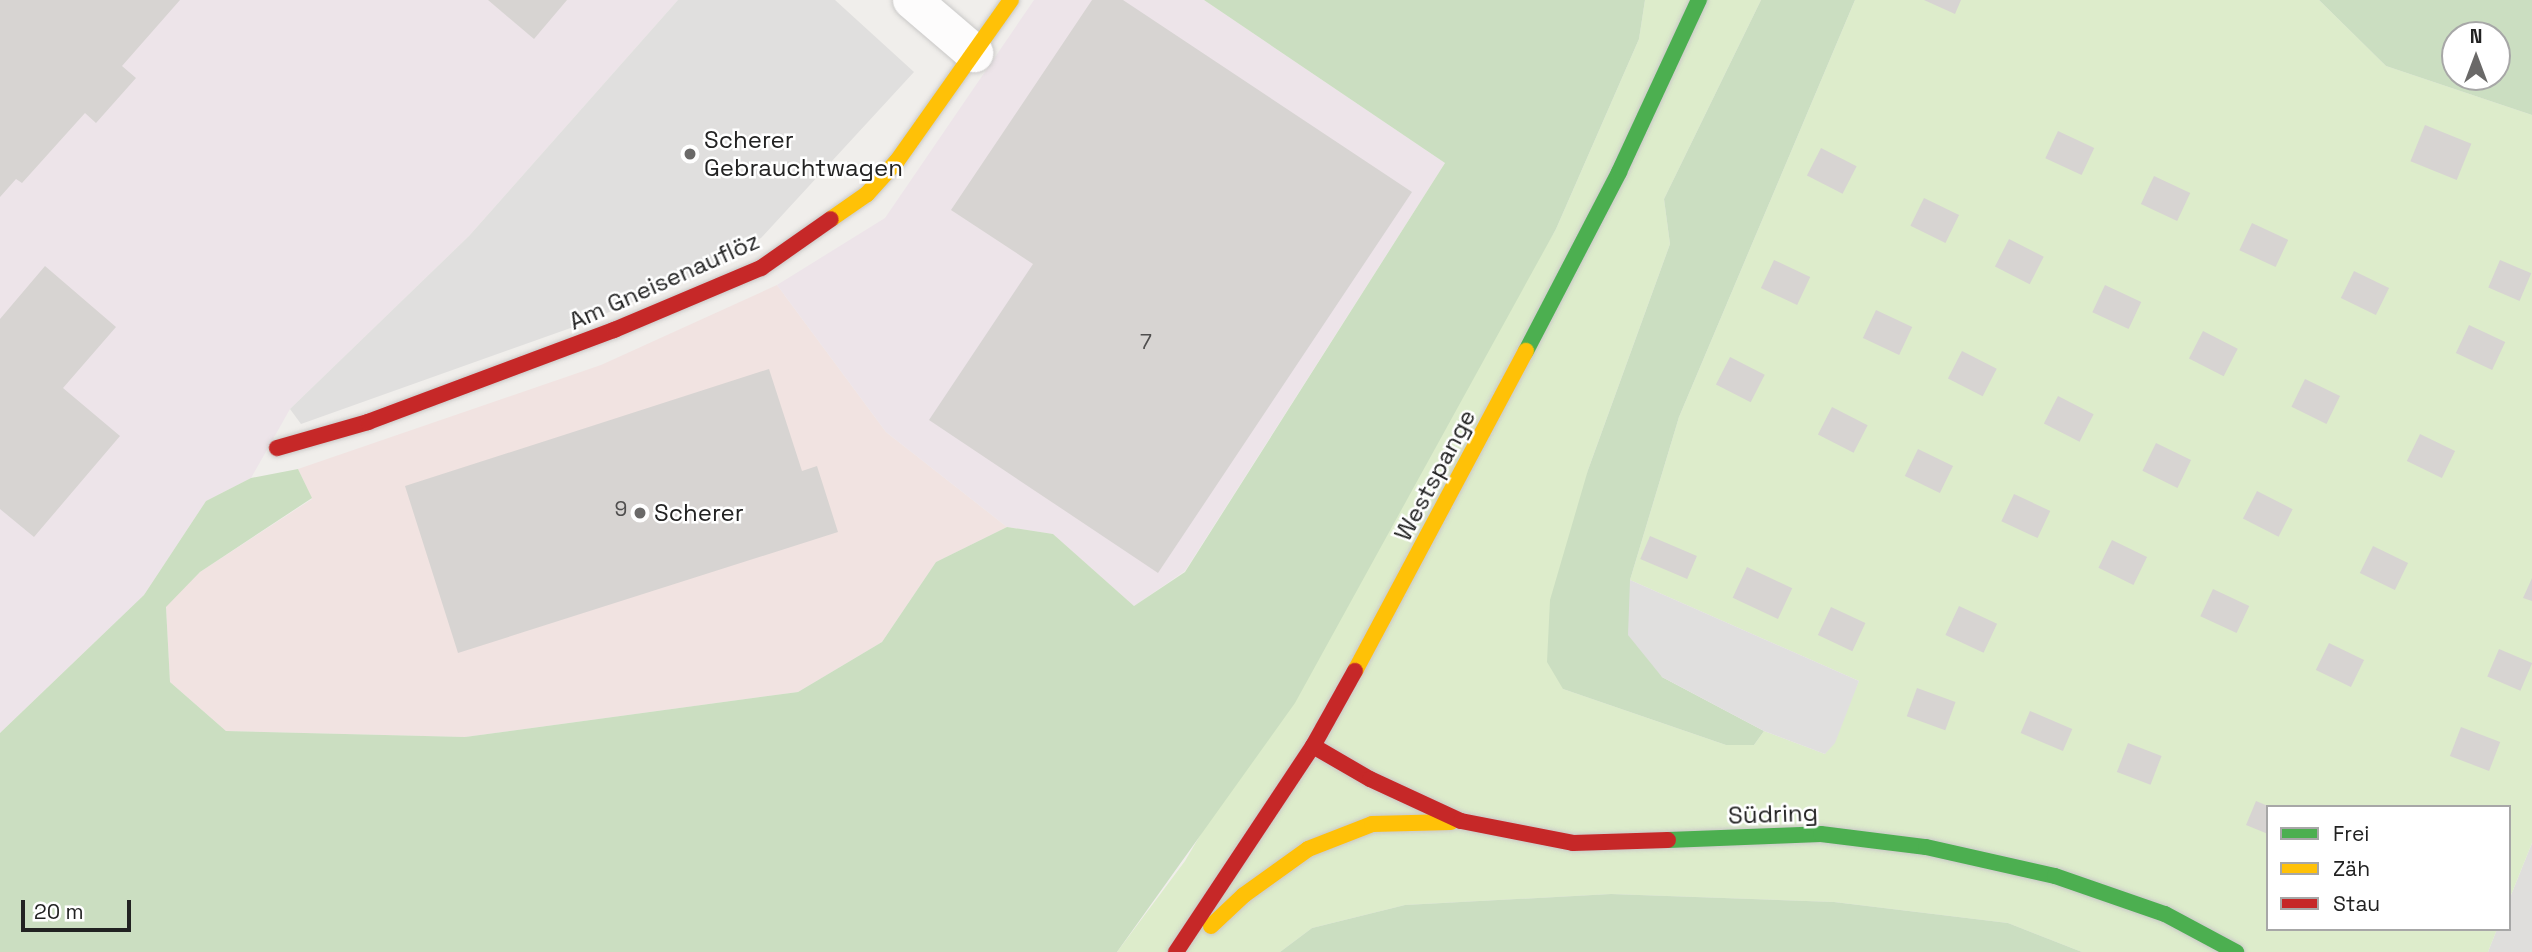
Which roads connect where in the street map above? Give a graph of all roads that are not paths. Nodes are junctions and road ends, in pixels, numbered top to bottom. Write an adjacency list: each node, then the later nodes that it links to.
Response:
1 (912, 0): 4 (street)
2 (1011, 0): 4 (street, Am Gneisenauflöz)
3 (1699, 0): 6 (street, Westspange)
4 (974, 53): 5 (street, Am Gneisenauflöz)
5 (277, 448)
6 (1312, 746): 7 (street, Südring); 8 (street, Westspange)
7 (1461, 821): 9 (street); 10 (street, Südring)
8 (1176, 952)
9 (1185, 952)
10 (2236, 952)

